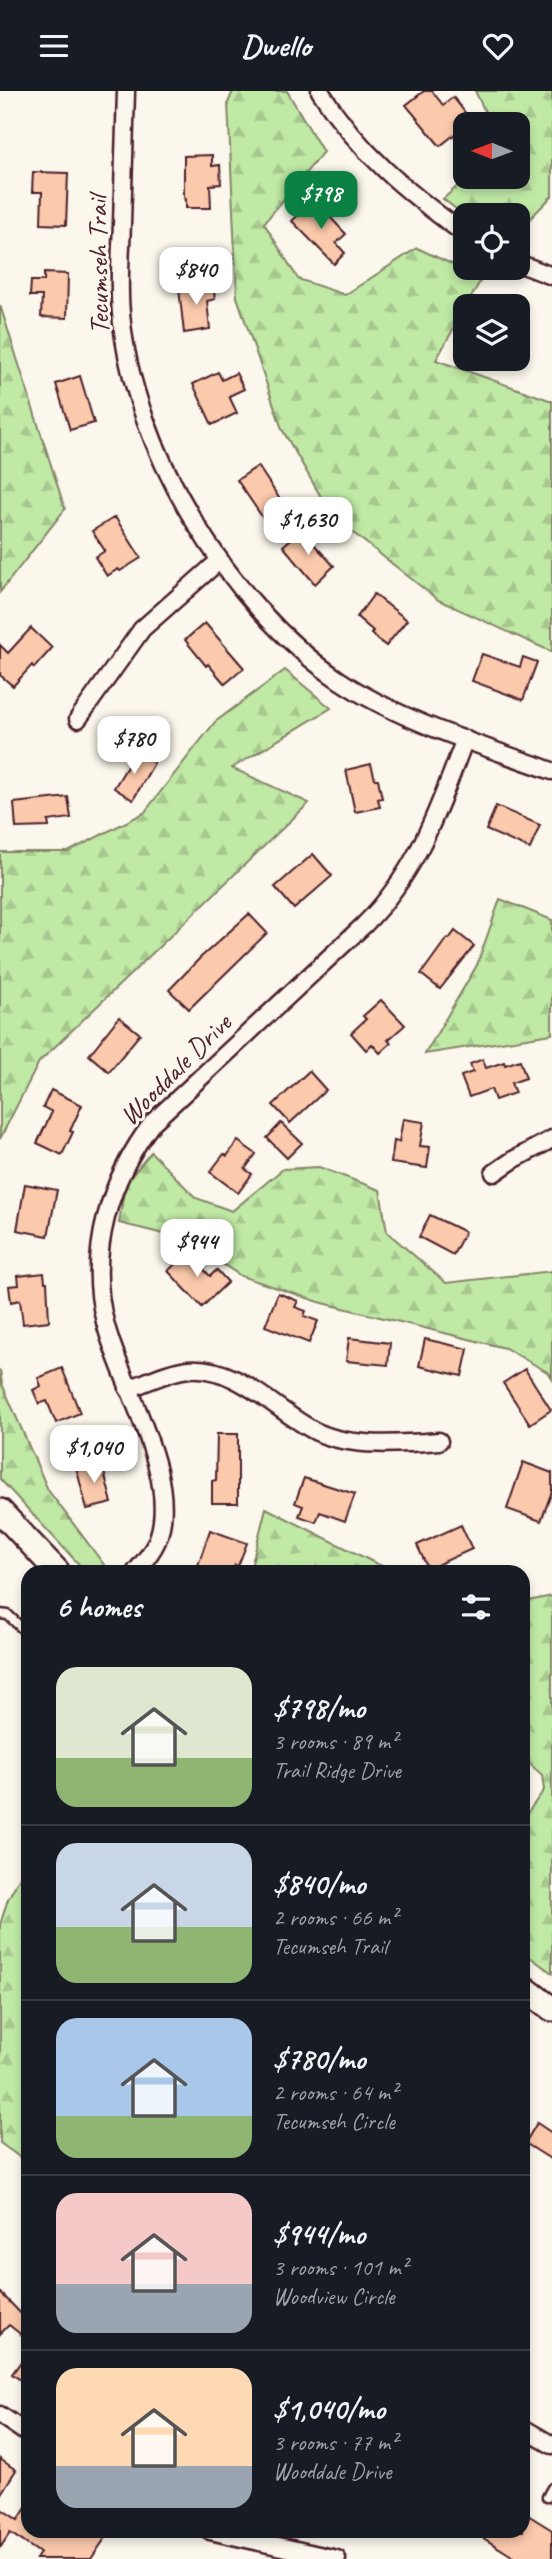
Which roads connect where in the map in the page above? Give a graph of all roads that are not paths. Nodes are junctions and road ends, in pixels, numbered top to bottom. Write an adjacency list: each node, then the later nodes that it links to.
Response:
1 (127, 91): 6 (street, Tecumseh Trail)
2 (320, 91): 3 (street)
3 (453, 226)
4 (530, 268): 5 (street)
5 (552, 276)
6 (220, 561): 7 (street); 8 (street, Tecumseh Trail)
7 (78, 719)
8 (465, 739): 9 (street, Tecumseh Trail); 12 (street, Wooddale Drive)
9 (552, 771)
10 (552, 1139): 11 (street)
11 (494, 1173)
12 (128, 1389): 13 (street); 16 (street, Wooddale Drive)
13 (439, 1441)
14 (0, 1511): 15 (main road)
15 (51, 1565)
16 (141, 1565)
17 (0, 1614): 18 (lane)
18 (21, 1627)
19 (530, 1992): 20 (main road)
20 (552, 2009)
21 (0, 2415): 22 (street)
22 (21, 2429)
23 (530, 2432): 24 (street)
24 (552, 2445)
25 (242, 2538): 26 (street)
26 (337, 2559)

